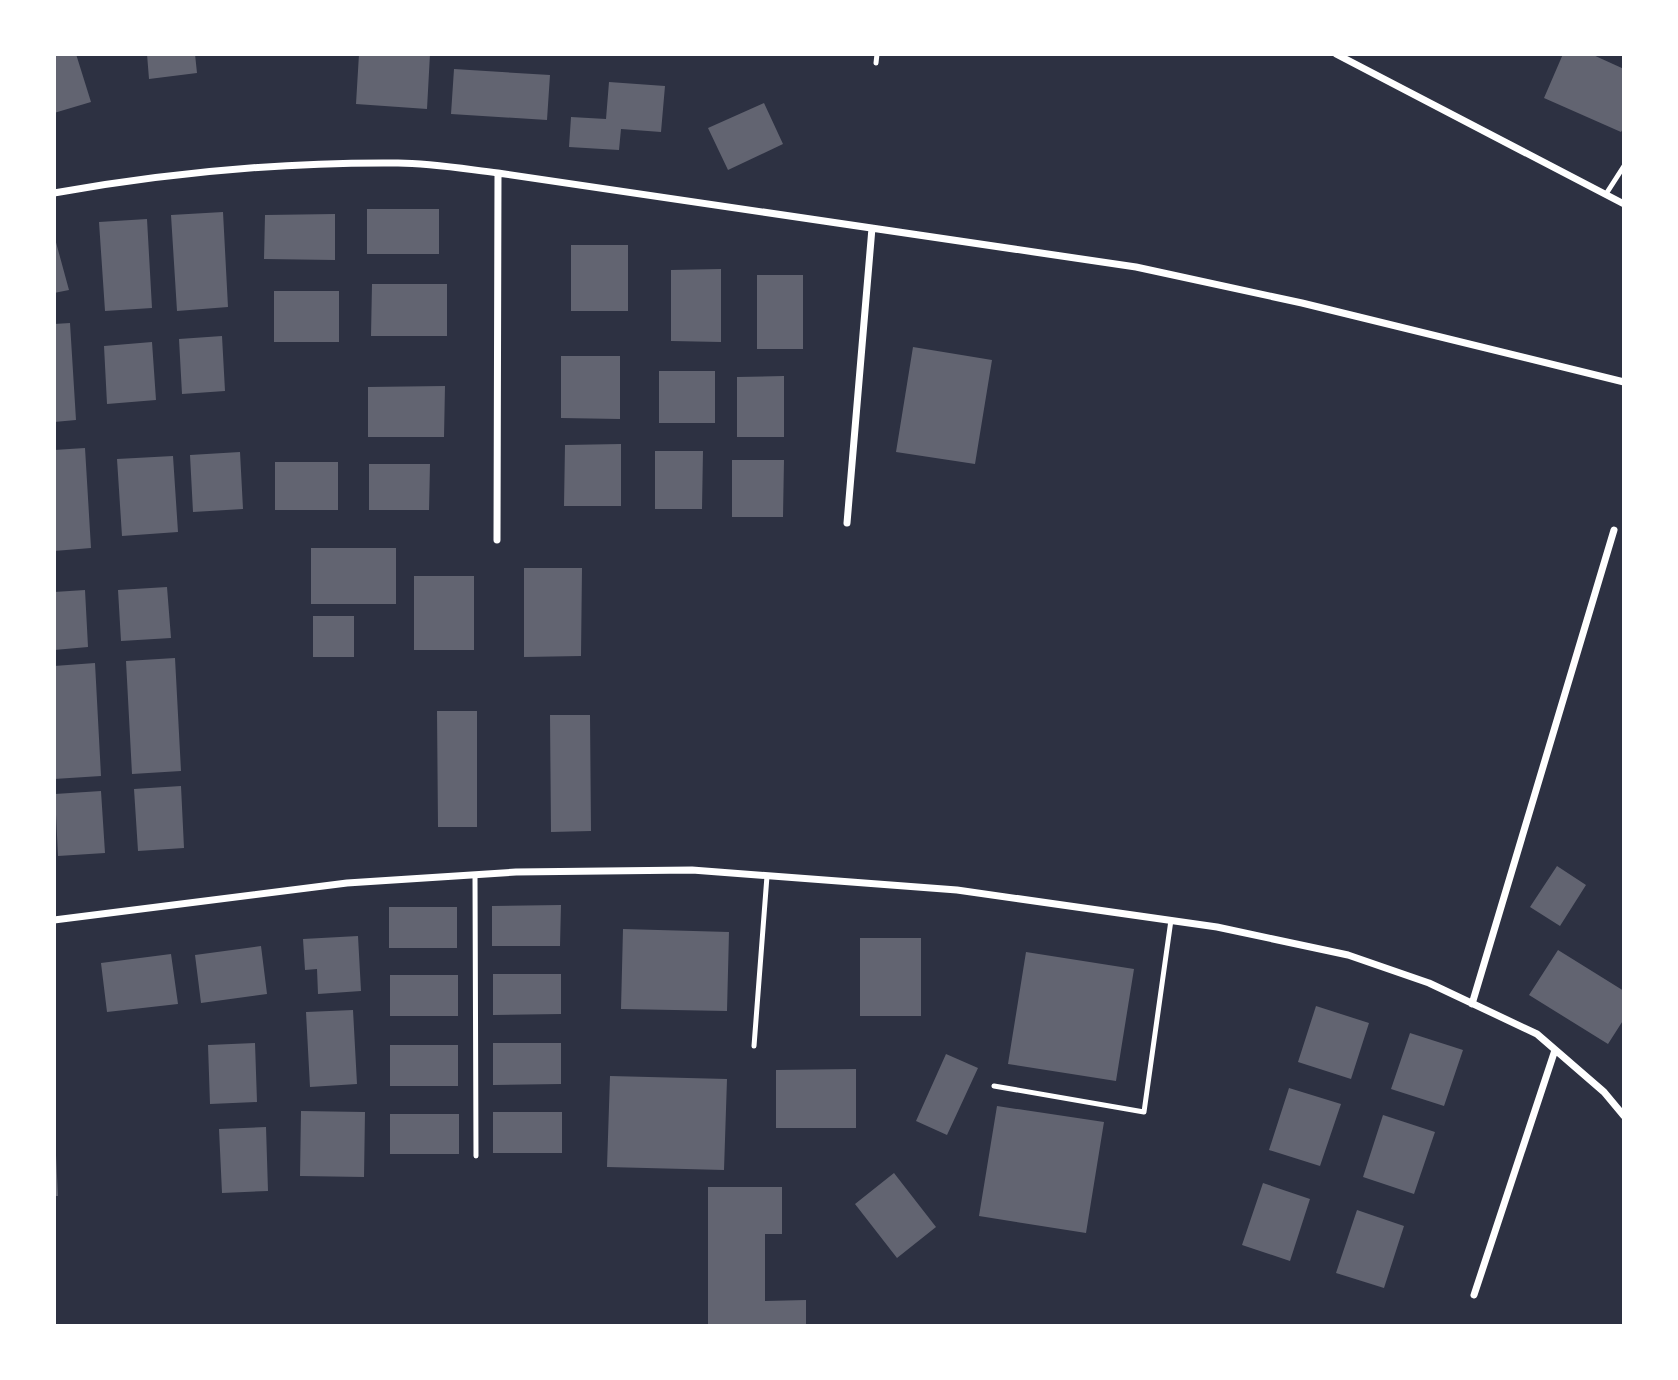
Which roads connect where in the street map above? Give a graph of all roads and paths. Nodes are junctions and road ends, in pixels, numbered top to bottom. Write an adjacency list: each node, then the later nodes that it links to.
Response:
1 (877, 54): 3 (lane)
2 (1336, 54): 7 (street)
3 (876, 63)
4 (1624, 166): 7 (lane)
5 (498, 173): 6 (street); 9 (street); 13 (street)
6 (54, 194)
7 (1606, 194): 8 (street)
8 (1624, 204)
9 (872, 228): 10 (street); 11 (street)
10 (1624, 382)
11 (847, 523)
12 (1614, 530): 18 (street)
13 (497, 540)
14 (475, 875): 15 (street); 17 (street); 23 (lane)
15 (767, 876): 16 (street); 19 (lane)
16 (1171, 919): 18 (street); 21 (lane)
17 (54, 920)
18 (1472, 1004): 20 (street)
19 (754, 1046)
20 (1555, 1050): 22 (street); 24 (street)
21 (994, 1086)
22 (1624, 1116)
23 (476, 1156)
24 (1474, 1295)

